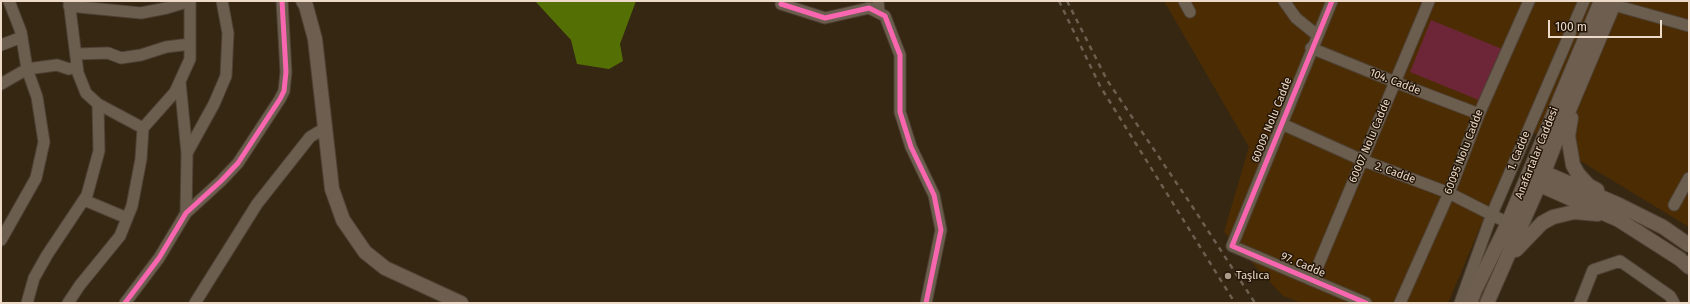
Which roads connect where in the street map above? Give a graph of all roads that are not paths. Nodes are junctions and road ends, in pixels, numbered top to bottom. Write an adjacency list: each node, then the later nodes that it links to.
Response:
1 (9, 1): 20 (street)
2 (190, 1): 14 (street); 21 (street)
3 (222, 1): 36 (street)
4 (282, 1): 44 (street)
5 (303, 1): 35 (main road)
6 (878, 1): 17 (street)
7 (1184, 1): 16 (street)
8 (1284, 1): 19 (street)
9 (1332, 1): 19 (street, 60009 Nolu Cadde)
10 (1429, 1): 28 (street, 60007 Nolu Cadde)
11 (1530, 1): 32 (street, 60095 Nolu Cadde)
12 (1584, 1): 45 (street, 1. Cadde)
13 (1610, 2): 18 (street); 30 (main road, Anafartalar Caddesi); 38 (main road, Anafartalar Caddesi)
14 (69, 4): 24 (street)
15 (781, 4): 17 (street)
16 (1190, 12)
17 (879, 13): 60 (street)
18 (1689, 26)
19 (1317, 35): 23 (street, 60009 Nolu Cadde)
20 (22, 37): 22 (street); 26 (street)
21 (190, 44): 24 (street); 27 (street)
22 (1, 45)
23 (1311, 48): 28 (street, 104. Cadde); 33 (street, 60009 Nolu Cadde)
24 (76, 54): 25 (street)
25 (77, 67): 26 (street); 31 (street)
26 (27, 69): 29 (street); 48 (street)
27 (180, 82): 34 (street); 36 (street)
28 (1395, 82): 32 (street, 104. Cadde); 37 (street, 60007 Nolu Cadde)
29 (1, 84)
30 (1575, 96): 38 (main road, Anafartalar Caddesi); 43 (main road)
31 (98, 104): 34 (street); 41 (street)
32 (1479, 114): 40 (street, 60095 Nolu Cadde)
33 (1282, 124): 37 (street, 2. Cadde); 50 (street, 60009 Nolu Cadde)
34 (143, 128): 46 (street)
35 (325, 128): 58 (street); 59 (main road)
36 (187, 153): 44 (street)
37 (1362, 160): 40 (street, 2. Cadde); 53 (street, 60007 Nolu Cadde)
38 (1536, 176): 43 (main road); 47 (main road, Anafartalar Caddesi); 51 (main road, Anafartalar Caddesi)
39 (1689, 178): 42 (street)
40 (1449, 193): 45 (street, 2. Cadde); 62 (street, 60095 Nolu Cadde)
41 (84, 200): 46 (street); 55 (street)
42 (1674, 205)
43 (1614, 210): 49 (main road); 51 (main road); 52 (main road)
44 (186, 213): 57 (street)
45 (1492, 214): 47 (street, 2. Cadde); 63 (street, 1. Cadde)
46 (127, 218): 56 (street)
47 (1508, 223): 64 (main road, Anafartalar Caddesi)
48 (1, 240)
49 (1689, 245)
50 (1232, 246): 53 (street, 97. Cadde)
51 (1507, 259): 54 (main road, Anafartalar Caddesi)
52 (1689, 267)
53 (1312, 280): 61 (street, 97. Cadde)
54 (1488, 301)
55 (27, 303)
56 (68, 303)
57 (125, 303)
58 (195, 303)
59 (461, 303)
60 (926, 303)
61 (1366, 303)
62 (1400, 303)
63 (1460, 303)
64 (1470, 303)
65 (1580, 303): 66 (street)
66 (1674, 303)

